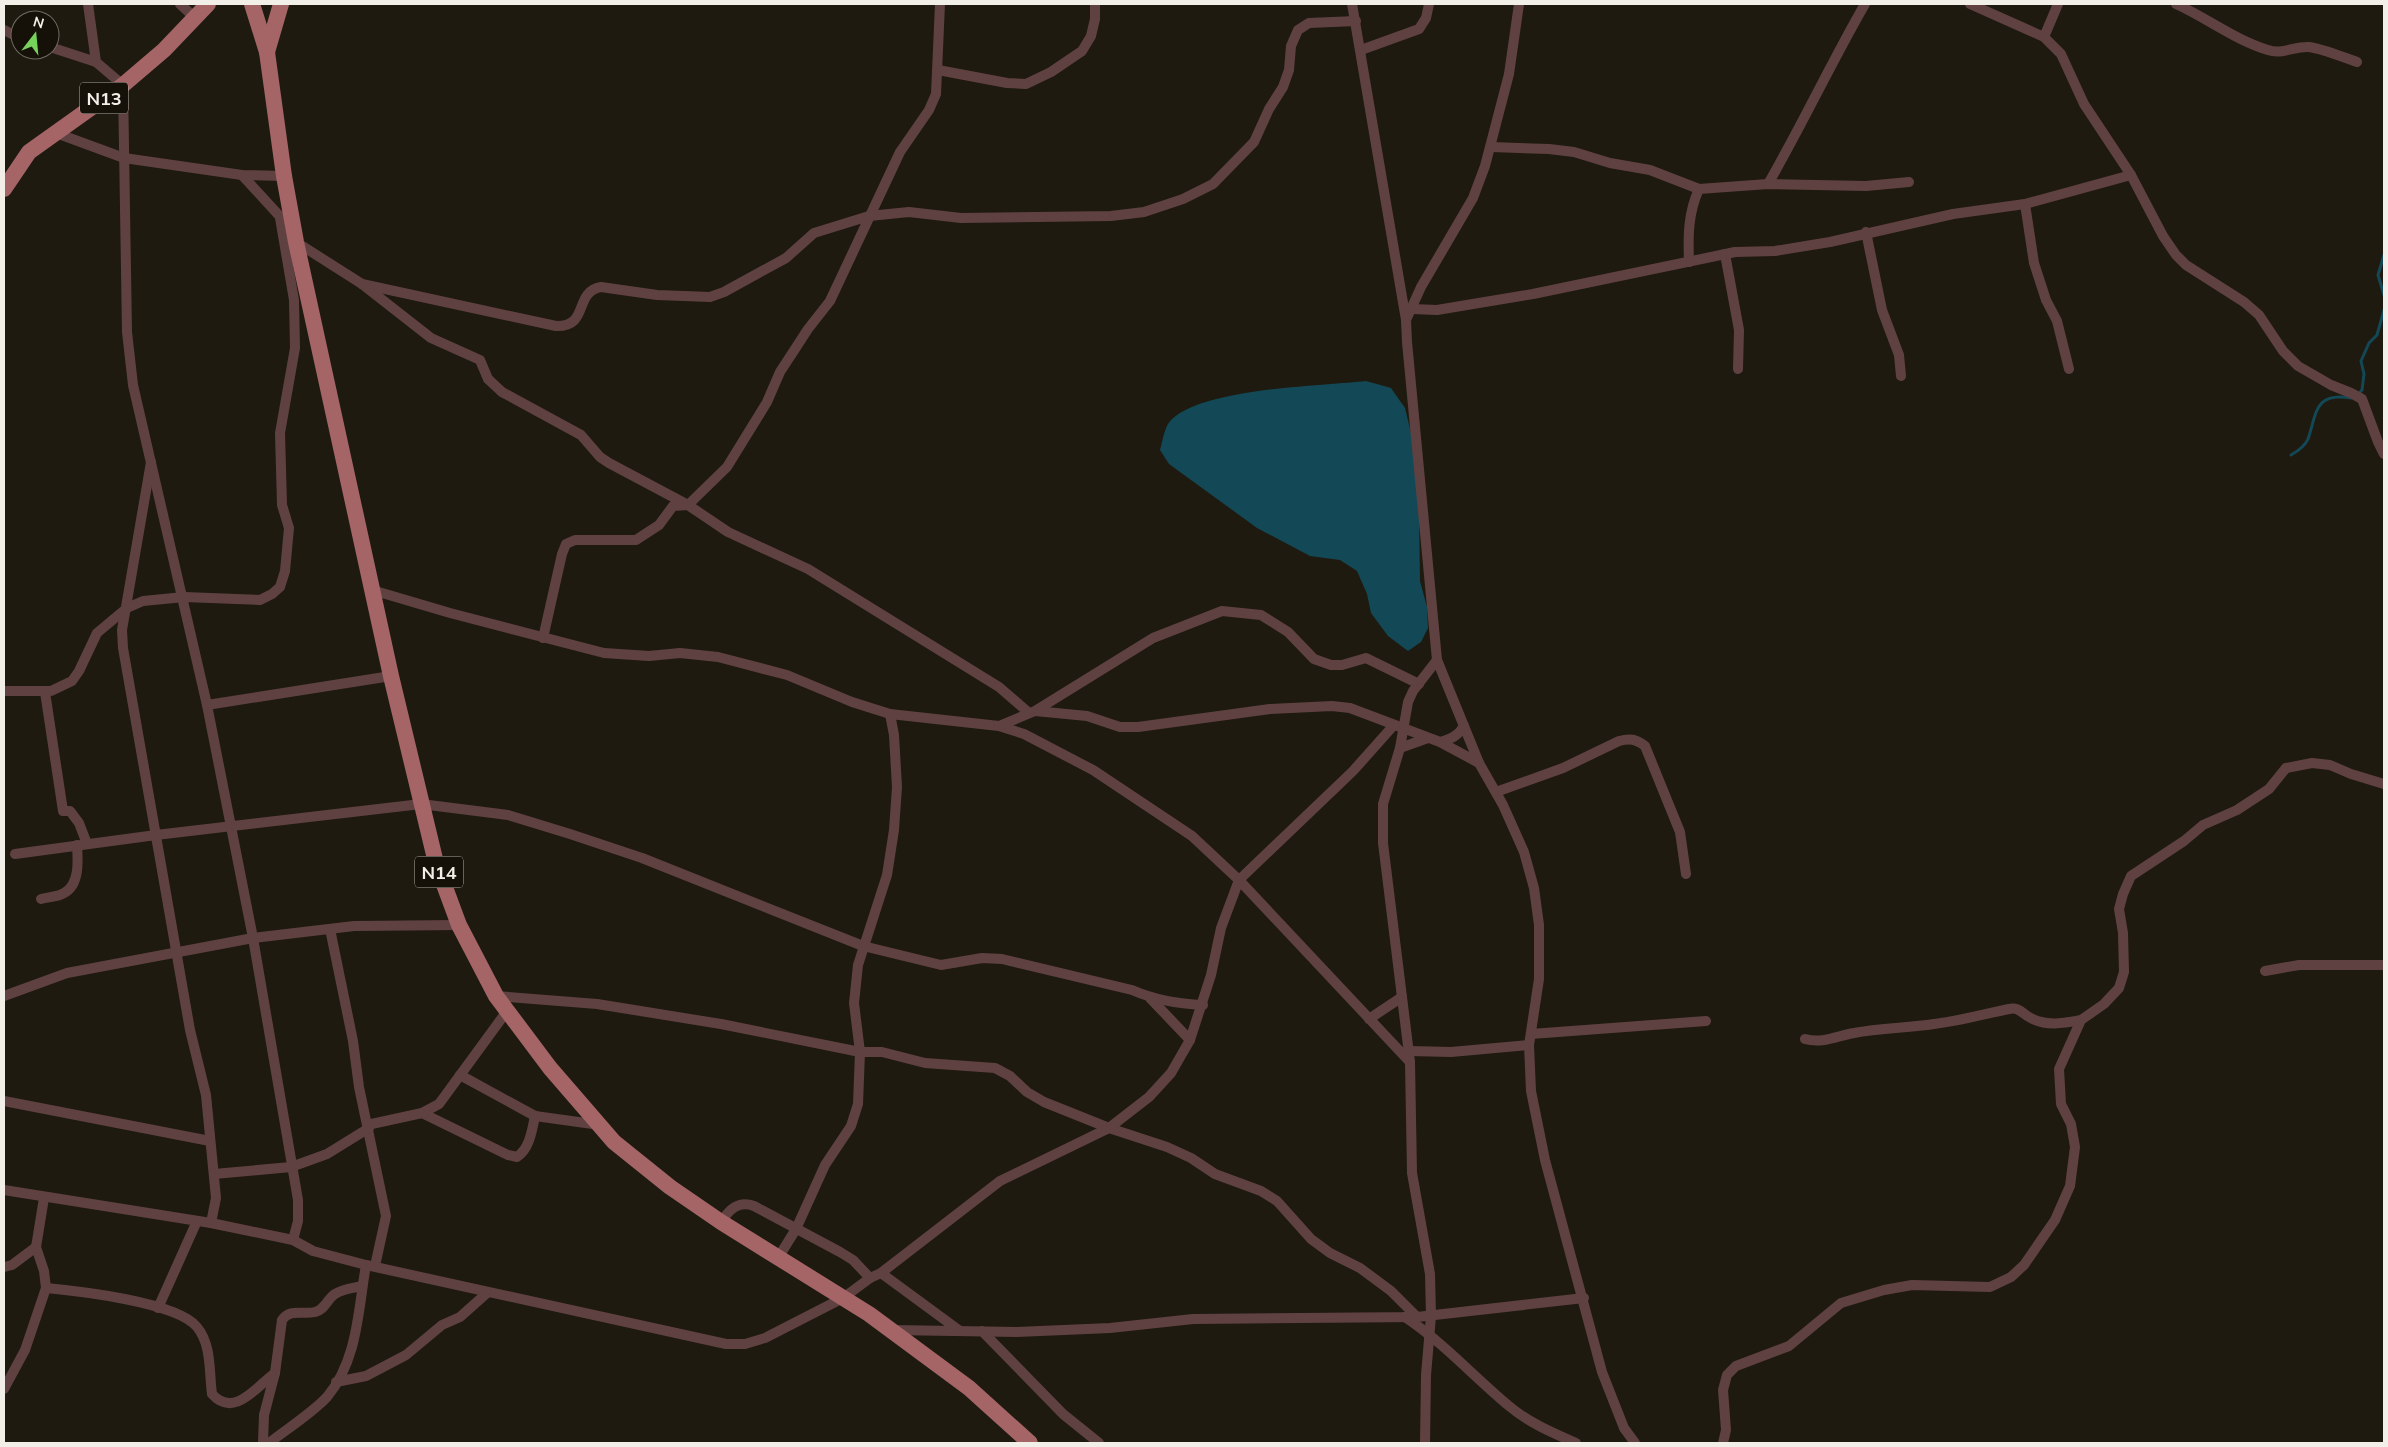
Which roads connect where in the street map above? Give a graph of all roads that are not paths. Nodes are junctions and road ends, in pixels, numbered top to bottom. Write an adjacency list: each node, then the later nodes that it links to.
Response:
1 (88, 4): 21 (street)
2 (180, 4): 15 (street)
3 (252, 4): 20 (main road, N14)
4 (281, 4): 20 (main road, N14)
5 (940, 4): 23 (street)
6 (1095, 4): 23 (street)
7 (1352, 4): 16 (street)
8 (1429, 4): 19 (street)
9 (1519, 4): 26 (street)
10 (1865, 4): 32 (street)
11 (1970, 4): 17 (street)
12 (2058, 4): 17 (street)
13 (2176, 4): 22 (street)
14 (209, 5): 15 (main road, N13)
15 (195, 18): 24 (main road, N13)
16 (1356, 21): 19 (street); 36 (street)
17 (2044, 37): 29 (street)
18 (60, 50): 21 (street)
19 (1361, 50): 44 (street)
20 (267, 52): 30 (main road, N14)
21 (96, 62): 24 (street)
22 (2357, 62)
23 (938, 70): 36 (street)
24 (122, 85): 25 (main road, N13); 27 (street)
25 (56, 132): 27 (street); 33 (main road, N13)
26 (1491, 147): 34 (street); 43 (street)
27 (124, 158): 28 (street); 49 (street)
28 (242, 175): 30 (street); 37 (street)
29 (2131, 175): 35 (street); 48 (street)
30 (284, 176): 39 (main road, N14)
31 (1909, 182): 32 (street)
32 (1768, 184): 34 (street)
33 (4, 189)
34 (1699, 189): 41 (street)
35 (2025, 204): 38 (street); 46 (street)
36 (869, 216): 42 (street); 50 (street)
37 (280, 218): 39 (street); 52 (street)
38 (1866, 232): 40 (street); 47 (street)
39 (295, 235): 42 (street); 51 (main road, N14)
40 (1725, 254): 41 (street); 45 (street)
41 (1688, 262): 43 (street)
42 (362, 284): 50 (street)
43 (1412, 309): 44 (street)
44 (1406, 320): 55 (street)
45 (1738, 369)
46 (2069, 369)
47 (1901, 376)
48 (2384, 454)
49 (152, 459): 52 (street); 53 (street)
50 (688, 505): 54 (street); 61 (street)
51 (372, 590): 54 (street); 56 (main road, N14)
52 (184, 597): 53 (street); 60 (street)
53 (127, 608): 59 (street); 74 (street)
54 (543, 638): 62 (street)
55 (1437, 660): 57 (street); 64 (street)
56 (391, 676): 60 (street); 72 (main road, N14)
57 (1419, 684): 61 (street); 65 (street)
58 (4, 691): 59 (street)
59 (45, 692): 75 (street)
60 (207, 705): 73 (street)
61 (1032, 712): 63 (street); 65 (street)
62 (890, 714): 63 (street); 83 (street)
63 (998, 726): 78 (street)
64 (1464, 726): 67 (street); 69 (street)
65 (1399, 727): 66 (street); 68 (street); 78 (street)
66 (1428, 738): 67 (street); 68 (street)
67 (1440, 742): 69 (street)
68 (1400, 748): 89 (street)
69 (1479, 763): 71 (street)
70 (2384, 784): 94 (street)
71 (1496, 792): 77 (street); 96 (street)
72 (422, 804): 73 (street); 80 (main road, N14); 83 (street)
73 (231, 827): 74 (street); 82 (street)
74 (156, 835): 75 (street); 84 (street)
75 (82, 845): 76 (street); 79 (street)
76 (15, 854)
77 (1686, 874)
78 (1238, 880): 91 (street); 93 (street)
79 (41, 899)
80 (459, 925): 81 (street); 88 (main road, N14)
81 (330, 929): 82 (street); 108 (street)
82 (253, 938): 84 (street); 111 (street)
83 (863, 946): 90 (street); 101 (street)
84 (177, 954): 87 (street); 110 (street)
85 (2384, 965): 86 (street)
86 (2265, 971)
87 (4, 996)
88 (496, 996): 92 (main road, N14); 101 (street)
89 (1402, 997): 93 (street); 100 (street)
90 (1150, 998): 91 (street); 98 (street)
91 (1203, 1005): 98 (street)
92 (507, 1011): 103 (street); 107 (main road, N14)
93 (1369, 1019): 102 (street)
94 (2081, 1020): 97 (street); 149 (street)
95 (1706, 1021): 96 (street)
96 (1531, 1034): 99 (street)
97 (1805, 1039)
98 (1190, 1040): 109 (street)
99 (1529, 1045): 100 (street); 130 (street)
100 (1409, 1051): 102 (street)
101 (860, 1052): 109 (street); 118 (street)
102 (1410, 1062): 132 (street)
103 (460, 1075): 105 (street); 106 (street)
104 (4, 1101): 110 (street)
105 (422, 1114): 106 (street); 108 (street)
106 (535, 1116): 107 (street)
107 (600, 1125): 116 (main road, N14)
108 (368, 1126): 111 (street); 122 (street)
109 (1109, 1128): 124 (street); 134 (street)
110 (210, 1141): 112 (street)
111 (291, 1167): 112 (street); 119 (street)
112 (214, 1174): 117 (street)
113 (6, 1189): 114 (street)
114 (44, 1198): 115 (street); 120 (street)
115 (197, 1221): 117 (street); 131 (street)
116 (721, 1222): 118 (street); 121 (main road, N14)
117 (211, 1224): 119 (street)
118 (796, 1229): 121 (street); 125 (street)
119 (293, 1240): 122 (street)
120 (36, 1247): 123 (street); 127 (street)
121 (778, 1258): 129 (main road, N14)
122 (371, 1265): 126 (street); 128 (street)
123 (4, 1268)
124 (881, 1274): 125 (street); 136 (street)
125 (870, 1278): 129 (street)
126 (362, 1286): 139 (street); 140 (street)
127 (46, 1288): 131 (street); 141 (street)
128 (487, 1293): 129 (street); 140 (street)
129 (843, 1298): 135 (main road, N14)
130 (1584, 1298): 132 (street); 148 (street)
131 (158, 1308): 139 (street)
132 (1431, 1316): 134 (street); 138 (street)
133 (1404, 1317): 134 (street); 137 (street); 138 (street)
134 (1417, 1317)
135 (891, 1330): 136 (street); 144 (main road, N14)
136 (960, 1331): 137 (street)
137 (982, 1331): 145 (street)
138 (1430, 1334): 146 (street); 147 (street)
139 (274, 1373): 142 (street)
140 (336, 1382): 143 (street)
141 (4, 1389)
142 (263, 1443)
143 (269, 1443)
144 (1030, 1443)
145 (1099, 1443)
146 (1425, 1443)
147 (1576, 1443)
148 (1635, 1443)
149 (1722, 1443)

